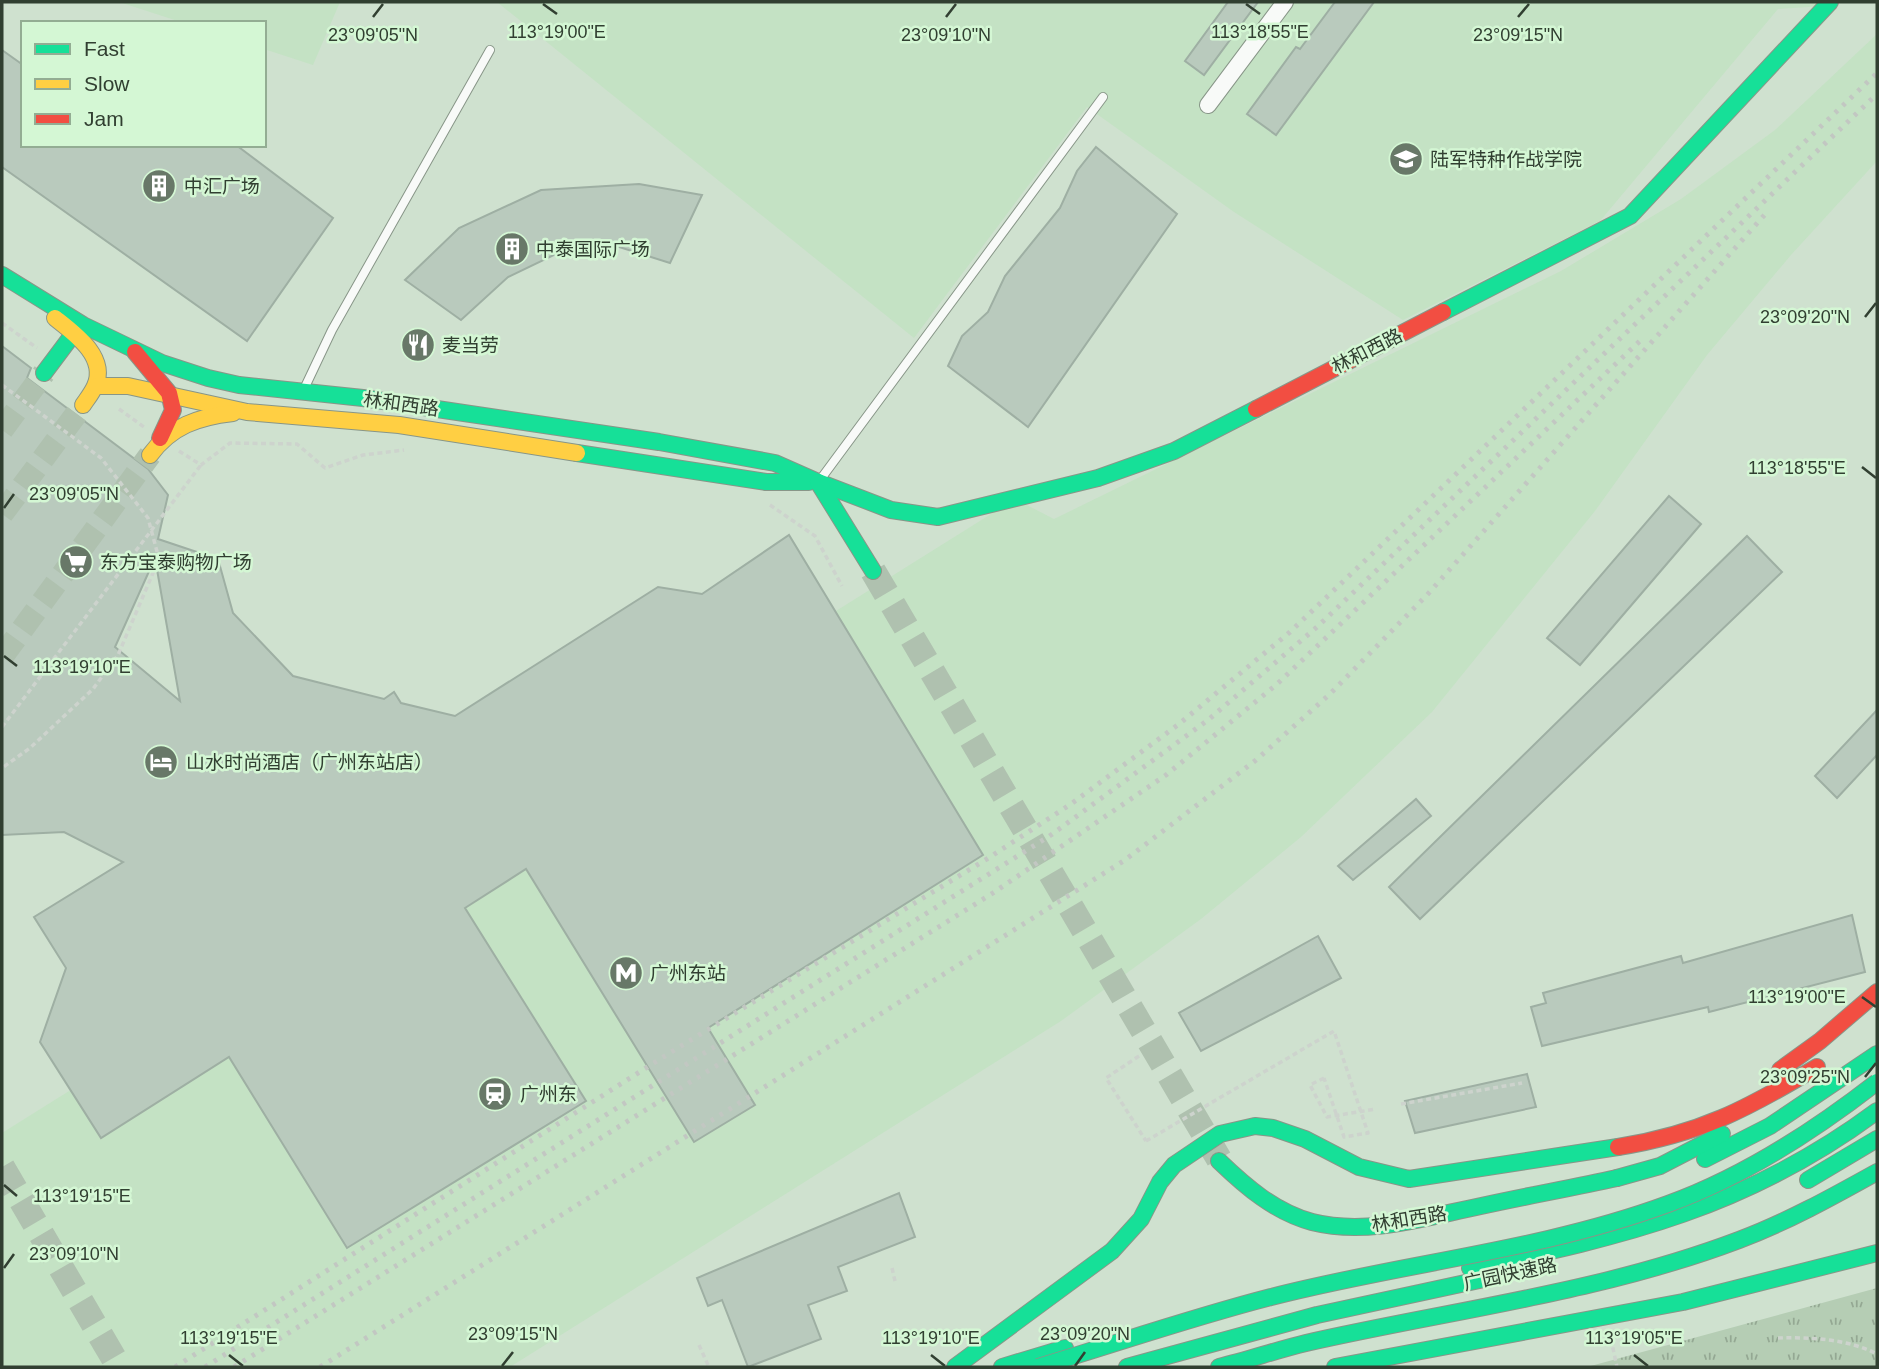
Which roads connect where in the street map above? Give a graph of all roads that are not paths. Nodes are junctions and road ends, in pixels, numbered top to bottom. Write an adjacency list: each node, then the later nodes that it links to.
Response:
1 (1284, 2): 5 (street)
2 (1830, 2): 18 (main road, 林和西路)
3 (490, 50): 12 (lane)
4 (1103, 97): 18 (lane)
5 (1208, 105)
6 (2, 275): 7 (main road, 林和西路)
7 (28, 294): 8 (main road); 9 (main road, 林和西路)
8 (74, 334): 10 (main road); 11 (main road)
9 (135, 351): 12 (main road, 林和西路); 13 (main road)
10 (44, 373)
11 (97, 386): 13 (main road, 林和西路); 14 (main road)
12 (303, 393): 18 (main road, 林和西路)
13 (170, 396): 15 (main road, 林和西路); 16 (main road)
14 (83, 405)
15 (247, 412): 16 (main road); 18 (main road, 林和西路)
16 (160, 438): 17 (main road)
17 (150, 455)
18 (818, 482): 19 (main road)
19 (873, 571)
20 (1877, 992): 28 (main road)
21 (1877, 1056): 27 (main road); 30 (main road)
22 (1877, 1083): 36 (main road, 广园快速路, bridge)
23 (1876, 1112): 30 (main road)
24 (1877, 1139): 29 (main road)
25 (1219, 1161): 27 (main road, 林和西路)
26 (1877, 1172): 33 (main road)
27 (1617, 1178): 28 (main road)
28 (1409, 1179): 34 (main road)
29 (1788, 1190)
30 (1685, 1214): 35 (main road)
31 (1662, 1238): 37 (main road, 广园快速路)
32 (1877, 1253): 40 (main road)
33 (1253, 1358): 38 (main road); 39 (main road)
34 (955, 1367)
35 (1002, 1367)
36 (1038, 1367)
37 (1127, 1367)
38 (1219, 1367)
39 (1231, 1367)
40 (1335, 1367)

